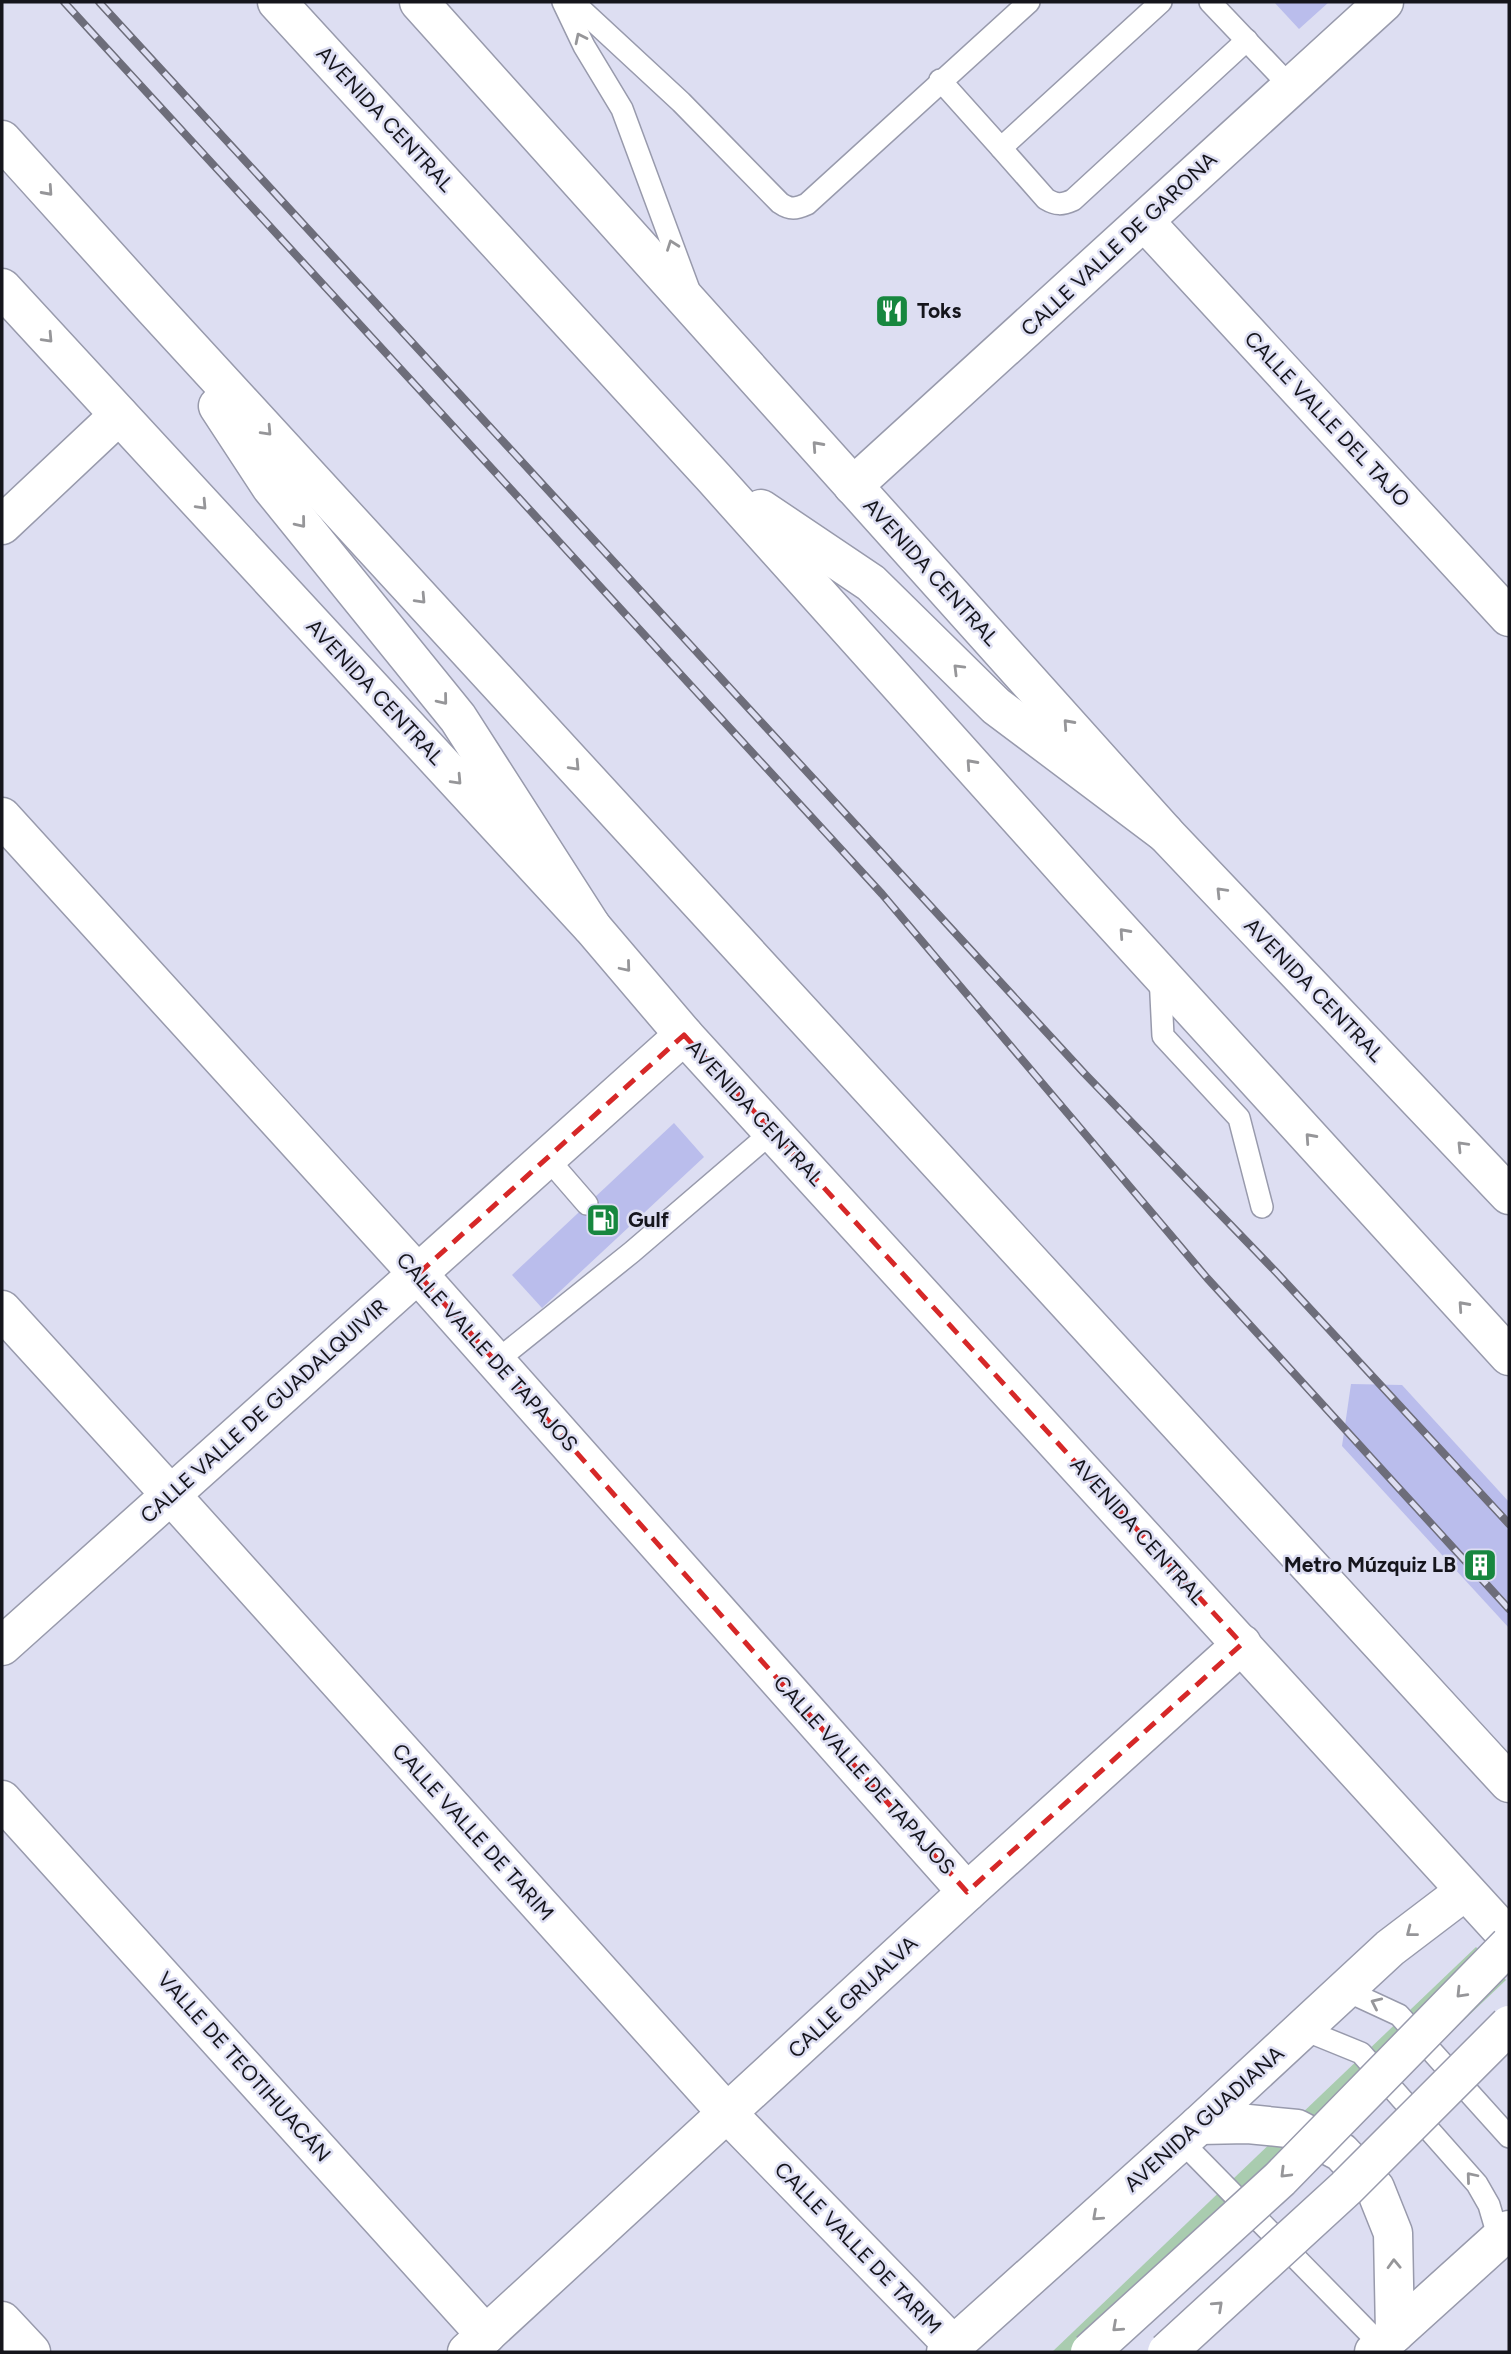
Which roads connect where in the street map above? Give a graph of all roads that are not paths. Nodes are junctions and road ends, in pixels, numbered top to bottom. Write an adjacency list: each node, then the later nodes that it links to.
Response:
1 (277, 2): 19 (main road, AVENIDA CENTRAL)
2 (419, 2): 17 (main road, AVENIDA CENTRAL)
3 (563, 2): 17 (lane, one-way to 3)
4 (573, 2): 10 (lane)
5 (1029, 2): 10 (lane)
6 (1161, 2): 13 (lane)
7 (1210, 2): 9 (lane)
8 (1384, 2): 11 (main road, CALLE VALLE DE GARONA)
9 (1247, 40): 11 (lane); 13 (lane)
10 (940, 80): 13 (lane)
11 (1290, 86): 14 (main road, CALLE VALLE DE GARONA)
12 (2, 140): 16 (main road, one-way to 16)
13 (1001, 148)
14 (1145, 222): 20 (main road, CALLE VALLE DE GARONA); 22 (main road, CALLE VALLE DEL TAJO)
15 (2, 288): 18 (main road, AVENIDA CENTRAL, one-way to 18)
16 (151, 305): 25 (main road, one-way to 25); 40 (main road, one-way to 40)
17 (696, 309): 20 (main road, AVENIDA CENTRAL, one-way to 17)
18 (119, 415): 21 (main road); 25 (main road, AVENIDA CENTRAL, one-way to 25)
19 (714, 478): 24 (main road, one-way to 19); 26 (main road, AVENIDA CENTRAL, one-way to 19)
20 (853, 486): 24 (main road, AVENIDA CENTRAL, one-way to 20)
21 (2, 525)
22 (1509, 617)
23 (2, 817): 33 (main road, CALLE VALLE DE TAPAJOS)
24 (1165, 833): 30 (main road, AVENIDA CENTRAL, one-way to 24)
25 (592, 927): 27 (main road, AVENIDA CENTRAL, one-way to 27)
26 (1159, 973): 32 (lane); 35 (main road, AVENIDA CENTRAL, one-way to 26)
27 (684, 1035): 28 (main road, AVENIDA CENTRAL); 29 (main road, CALLE VALLE DE GUADALQUIVIR)
28 (772, 1132): 36 (lane); 38 (main road, AVENIDA CENTRAL)
29 (548, 1159): 31 (lane); 33 (main road, CALLE VALLE DE GUADALQUIVIR)
30 (1509, 1195)
31 (587, 1204)
32 (1262, 1207)
33 (418, 1274): 36 (main road, CALLE VALLE DE TAPAJOS); 37 (main road, CALLE VALLE DE GUADALQUIVIR)
34 (2, 1310): 37 (main road, CALLE VALLE DE TARIM)
35 (1509, 1356)
36 (495, 1362): 43 (main road, CALLE VALLE DE TAPAJOS)
37 (170, 1494): 39 (main road, CALLE VALLE DE GUADALQUIVIR); 49 (main road, CALLE VALLE DE TARIM)
38 (1241, 1644): 42 (main road, AVENIDA CENTRAL); 43 (main road, CALLE GRIJALVA)
39 (2, 1647)
40 (1509, 1783)
41 (2, 1800): 54 (main road, VALLE DE TEOTIHUACÁN)
42 (1465, 1891): 44 (main road, AVENIDA CENTRAL); 46 (main road, AVENIDA GUADIANA, one-way to 46)
43 (967, 1892): 49 (main road, CALLE GRIJALVA)
44 (1509, 1938)
45 (1509, 1945): 58 (main road, one-way to 58, bridge)
46 (1345, 1990): 48 (main road, AVENIDA GUADIANA); 51 (lane, one-way to 46)
47 (1509, 2025): 59 (main road, one-way to 47, bridge)
48 (1302, 2029): 50 (main road, AVENIDA GUADIANA); 52 (lane, one-way to 48)
49 (727, 2113): 54 (main road, CALLE GRIJALVA); 56 (main road, CALLE VALLE DE TARIM)
50 (1190, 2133): 55 (lane); 55 (main road, one-way to 50); 56 (main road, AVENIDA GUADIANA, one-way to 56)
51 (1509, 2137)
52 (1504, 2234): 55 (main road)
53 (2, 2321): 57 (main road)
54 (477, 2343)
55 (1383, 2343)
56 (950, 2349)
57 (31, 2352)
58 (1090, 2352)
59 (1167, 2352)

